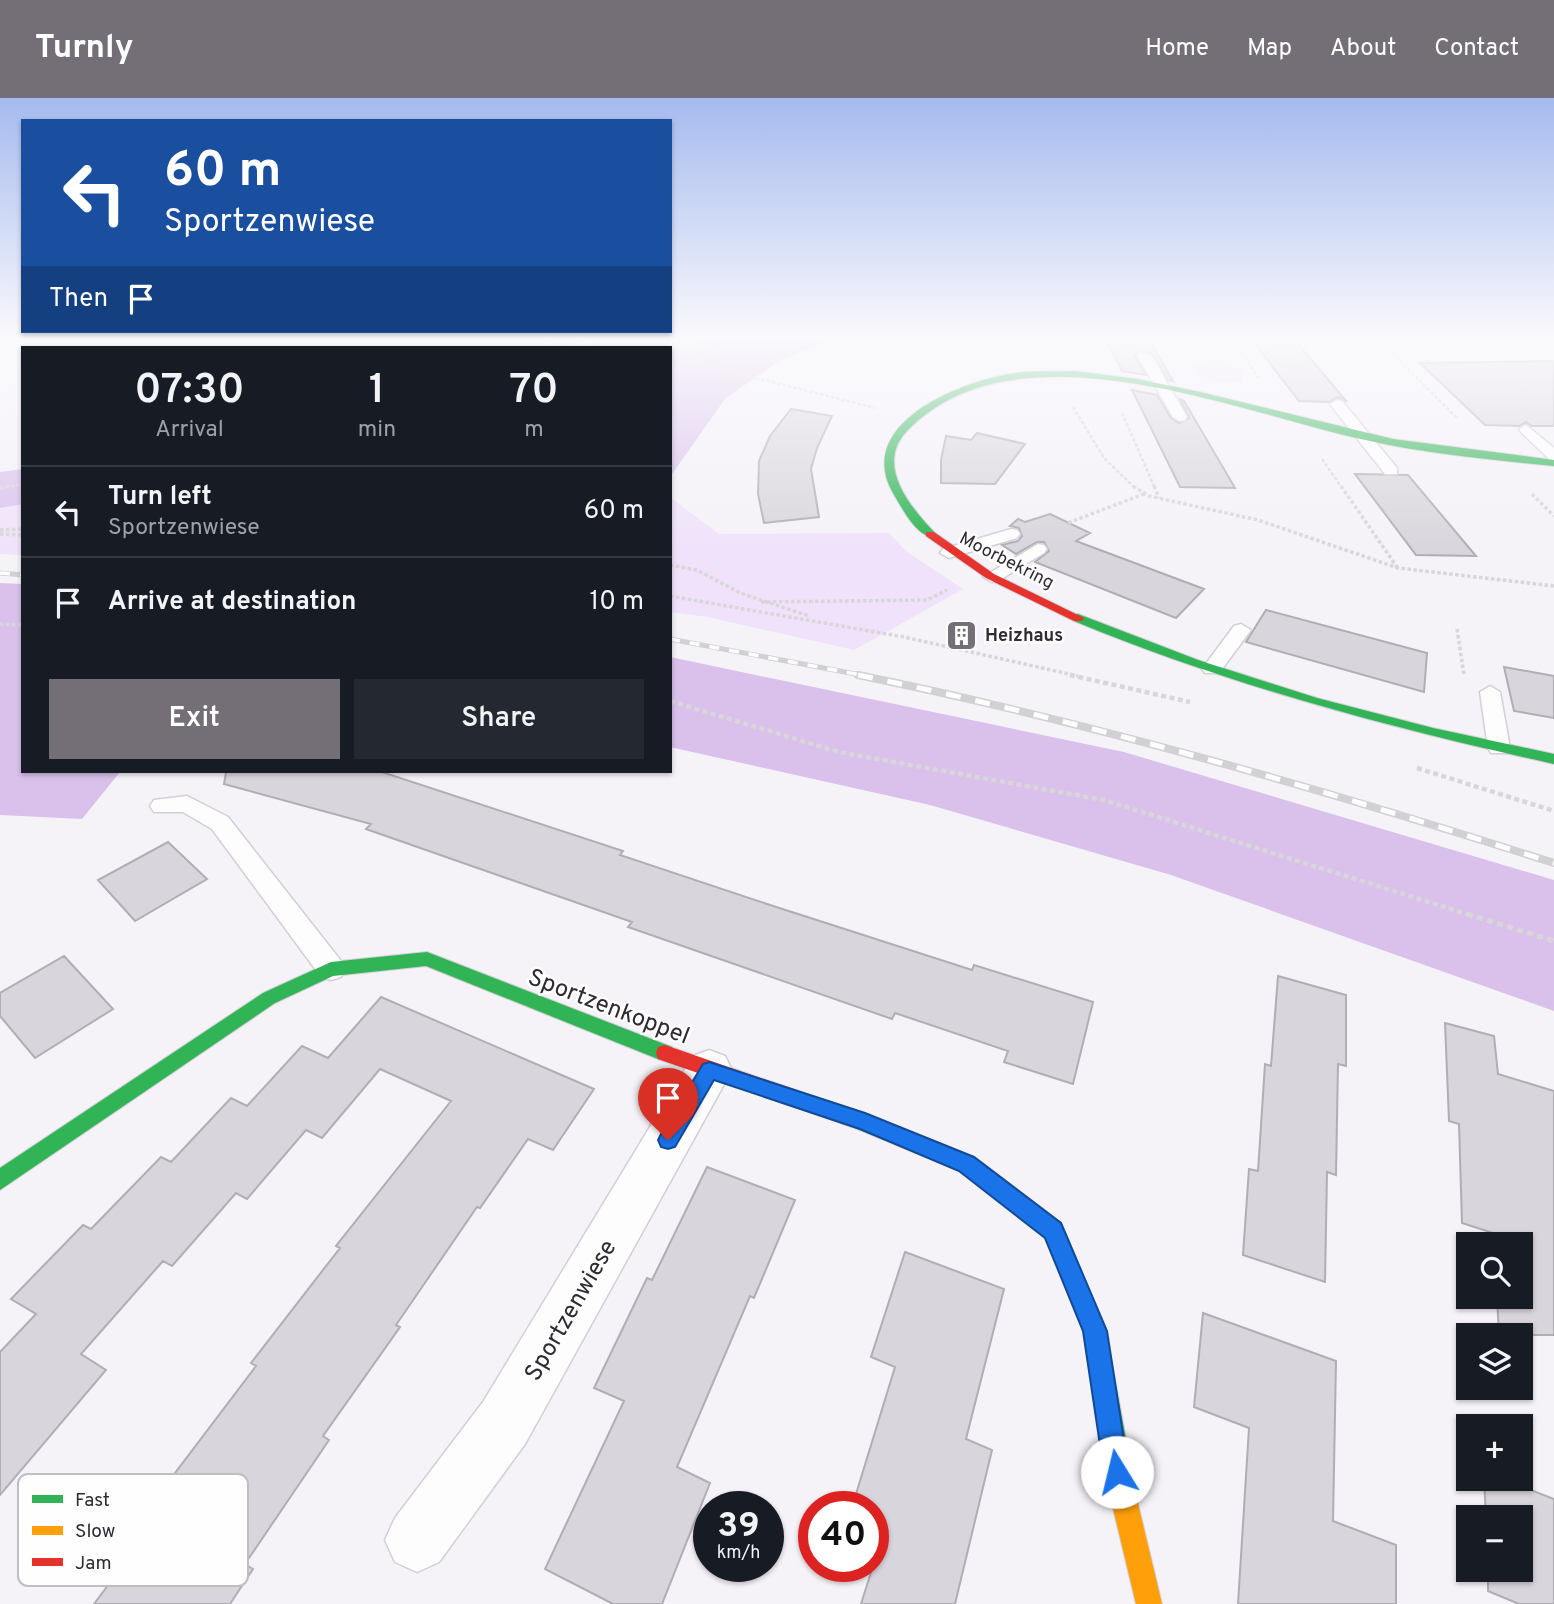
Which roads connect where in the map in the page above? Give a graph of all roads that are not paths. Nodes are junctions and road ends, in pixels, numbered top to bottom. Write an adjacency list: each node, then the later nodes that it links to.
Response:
1 (927, 409): 13 (street, Moorbekring)
2 (1176, 409): 5 (lane)
3 (1253, 409): 7 (street, Moorbekring)
4 (1342, 409): 7 (lane)
5 (1180, 417)
6 (1525, 429): 8 (lane)
7 (1360, 435): 9 (street, Moorbekring); 10 (lane)
8 (1554, 456)
9 (1554, 463)
10 (1391, 471)
11 (1010, 534): 13 (lane)
12 (1038, 549): 14 (lane)
13 (949, 553): 14 (street, Moorbekring)
14 (987, 575): 16 (street, Moorbekring)
15 (1241, 630): 16 (lane)
16 (1212, 668): 18 (street, Moorbekring)
17 (1490, 692): 18 (lane)
18 (1499, 748): 19 (street, Moorbekring)
19 (1554, 760)
20 (162, 806): 21 (lane)
21 (331, 969): 22 (street, Sportzenkoppel); 23 (street, Sportzenkoppel)
22 (709, 1070): 24 (street, Sportzenwiese); 25 (street, Sportzenkoppel)
23 (0, 1180)
24 (417, 1540)
25 (1149, 1604)

